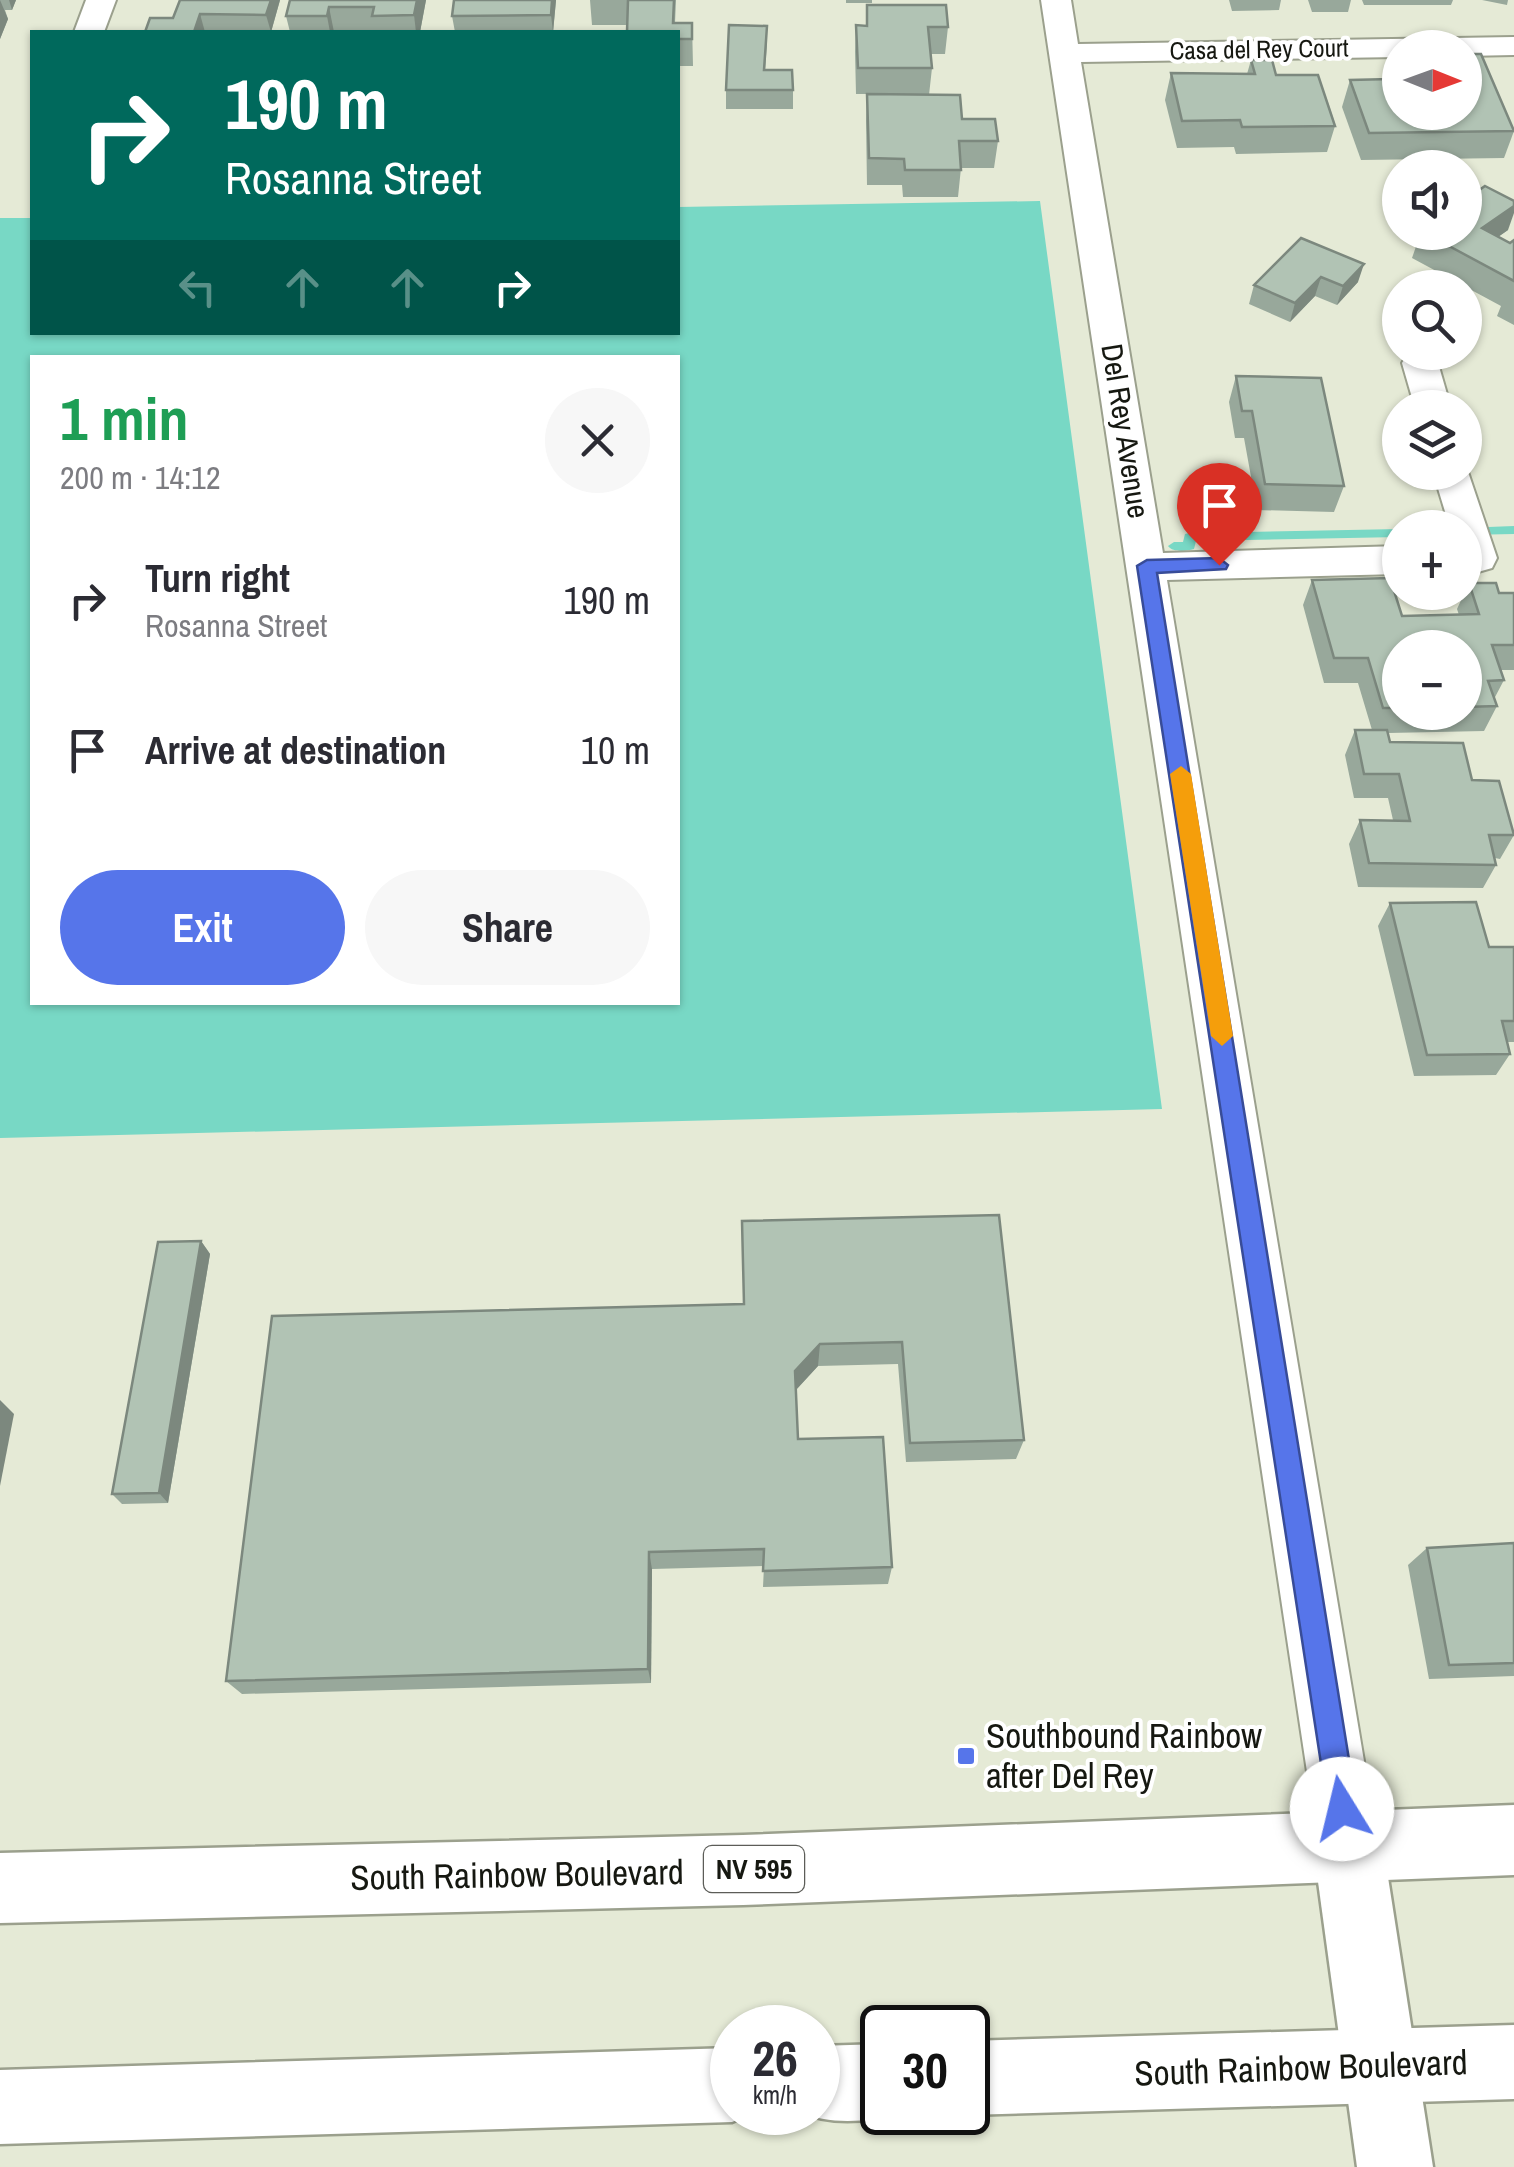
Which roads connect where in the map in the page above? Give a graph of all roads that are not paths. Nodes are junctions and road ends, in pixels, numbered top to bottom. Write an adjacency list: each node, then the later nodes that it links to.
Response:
1 (101, 0): 3 (street)
2 (1056, 0): 5 (street, Del Rey Avenue)
3 (90, 30)
4 (1514, 46): 5 (street, Casa del Rey Court)
5 (1064, 52): 9 (street, Del Rey Avenue)
6 (1459, 490): 7 (street)
7 (1485, 558)
8 (1382, 560): 9 (street)
9 (1147, 566): 11 (street, Del Rey Avenue)
10 (1514, 1840): 11 (main road, South Rainbow Boulevard / NV 595)
11 (1348, 1845): 12 (main road, South Rainbow Boulevard / NV 595); 14 (main road, Del Rey Avenue)
12 (0, 1888)
13 (1514, 2062): 14 (main road, South Rainbow Boulevard)
14 (1380, 2066): 15 (main road, South Rainbow Boulevard); 18 (main road, Del Rey Avenue)
15 (990, 2077)
16 (710, 2087): 17 (main road)
17 (0, 2107)
18 (1395, 2167)

